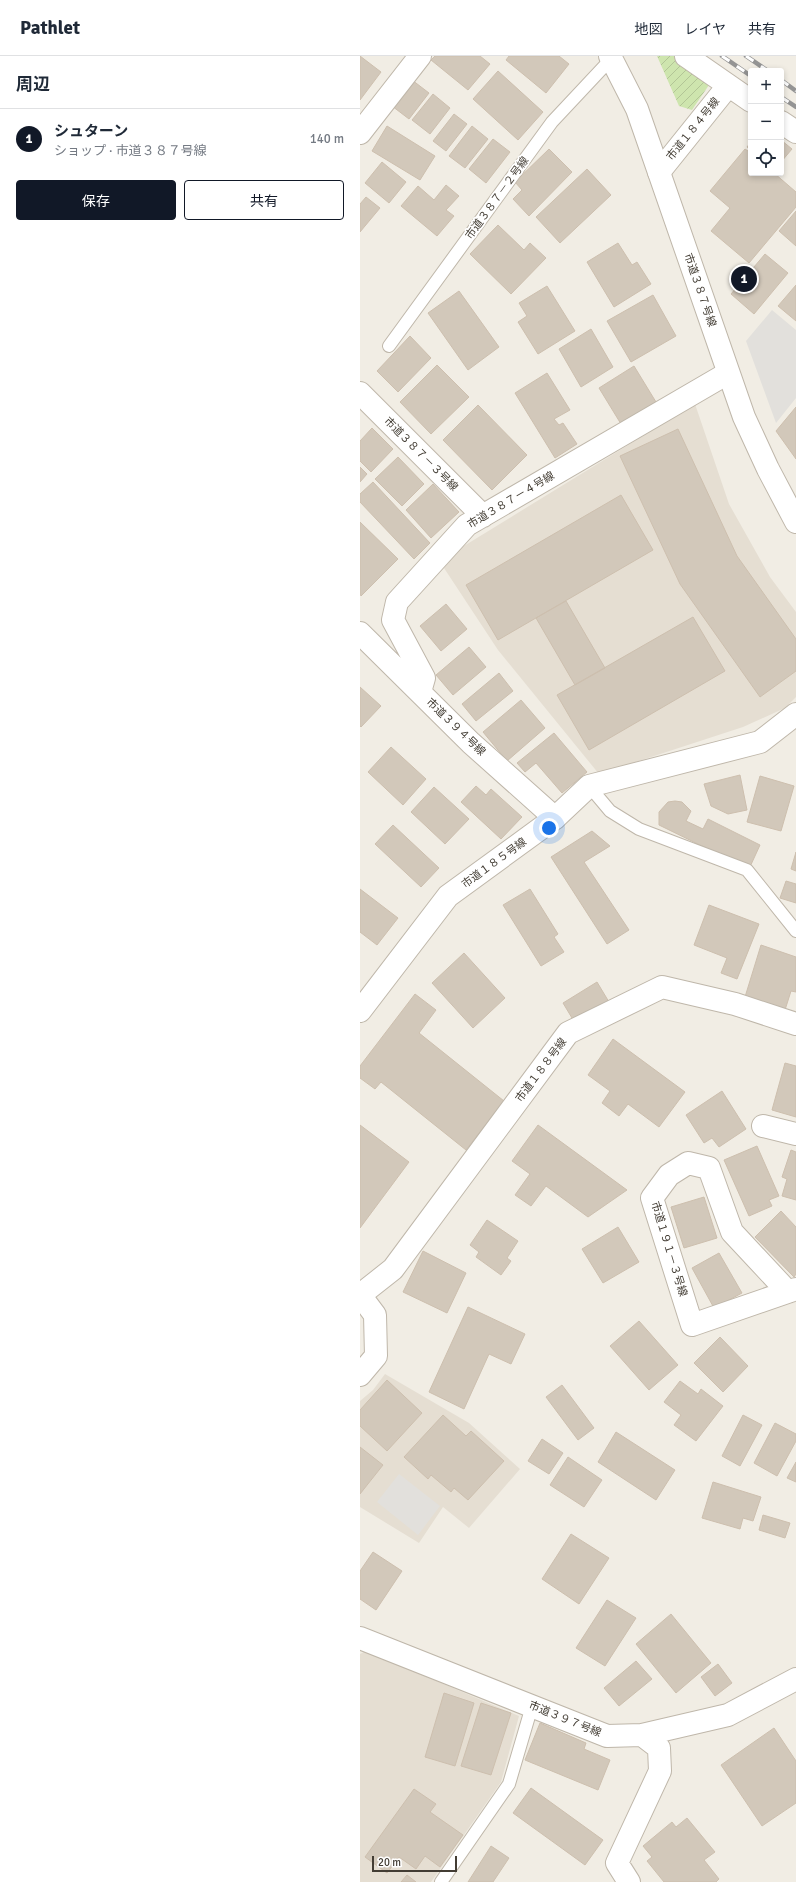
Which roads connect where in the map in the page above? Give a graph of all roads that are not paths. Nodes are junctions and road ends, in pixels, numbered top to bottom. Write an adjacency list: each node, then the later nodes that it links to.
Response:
1 (420, 56): 8 (street)
2 (686, 56): 4 (street)
3 (611, 57): 9 (street, 市道３８７号線); 10 (lane, 市道３８７－２号線)
4 (728, 86): 5 (street); 9 (street, 市道１８４号線)
5 (748, 100)
6 (784, 124): 7 (street)
7 (796, 132)
8 (360, 133)
9 (659, 172): 11 (street, 市道３８７号線)
10 (390, 346)
11 (728, 372): 13 (street, 市道３８７－４号線); 14 (street, 市道３８７号線)
12 (360, 393): 13 (street, 市道３８７－３号線)
13 (483, 516): 16 (street, 市道３８７－４号線)
14 (796, 522)
15 (360, 632): 16 (street, 市道３９４号線)
16 (420, 692): 19 (street, 市道３９４号線)
17 (796, 714): 18 (street, 市道１８５号線)
18 (589, 786): 19 (street, 市道１８５号線); 20 (lane)
19 (555, 818): 21 (street, 市道１８５号線)
20 (796, 931)
21 (363, 1001)
22 (796, 1024): 26 (street, 市道１８８号線)
23 (763, 1126): 24 (street)
24 (796, 1134)
25 (792, 1291): 25 (street, 市道１９１－３号線)
26 (360, 1295): 27 (street)
27 (360, 1375)
28 (360, 1638): 30 (street, 市道３９７号線)
29 (796, 1679): 31 (street, 市道３９７号線)
30 (532, 1706): 31 (street, 市道３９７号線); 32 (lane)
31 (642, 1735): 33 (street)
32 (441, 1882)
33 (629, 1882)

